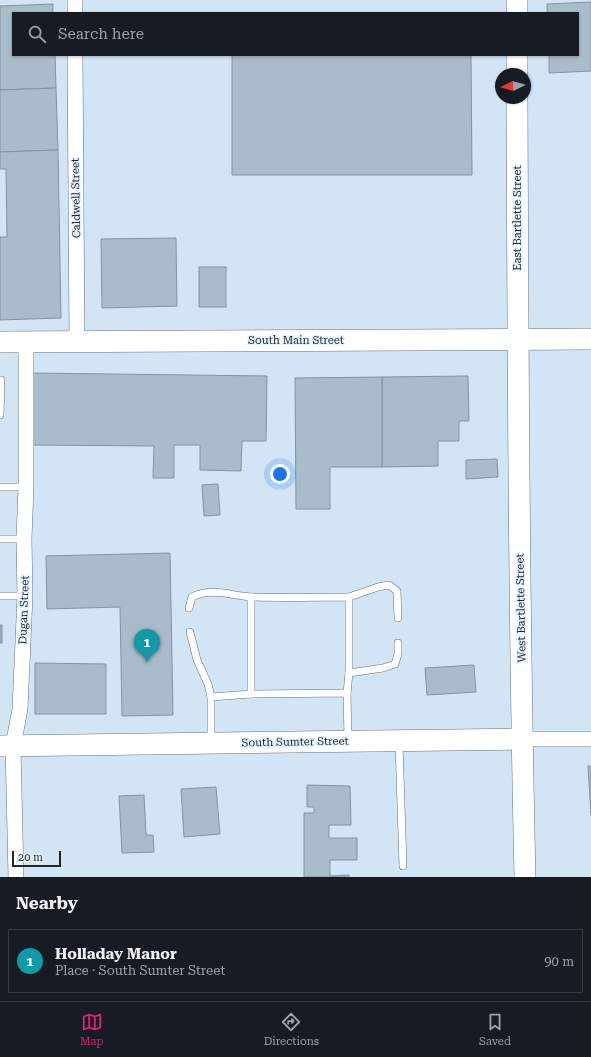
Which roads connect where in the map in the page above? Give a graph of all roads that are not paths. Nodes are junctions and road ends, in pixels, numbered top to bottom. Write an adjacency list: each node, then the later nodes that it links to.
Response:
1 (76, 0): 3 (street)
2 (517, 0): 4 (street)
3 (75, 12)
4 (517, 12)
5 (75, 56): 13 (street, Caldwell Street)
6 (517, 56): 7 (street)
7 (517, 68)
8 (517, 104): 9 (street, East Bartlette Street)
9 (518, 339): 10 (street, South Main Street); 13 (street, South Main Street); 33 (street, West Bartlette Street)
10 (591, 339)
11 (0, 342): 12 (street, South Main Street)
12 (26, 342): 13 (street, South Main Street); 17 (street, Dugan Street)
13 (77, 342)
14 (1, 380): 15 (lane)
15 (0, 415)
16 (0, 487): 17 (lane)
17 (26, 487): 19 (street, Dugan Street)
18 (0, 539): 19 (lane)
19 (24, 539): 21 (street, Dugan Street)
20 (0, 596): 21 (lane)
21 (25, 596): 37 (street, Dugan Street)
22 (251, 597): 23 (lane); 24 (lane); 30 (lane)
23 (349, 597): 25 (lane); 28 (lane)
24 (189, 608)
25 (398, 618)
26 (190, 632): 31 (lane)
27 (398, 643): 28 (lane)
28 (349, 673): 29 (lane)
29 (347, 693): 30 (lane); 35 (lane)
30 (251, 694): 31 (lane)
31 (211, 697): 36 (lane)
32 (591, 739): 33 (street, South Sumter Street)
33 (522, 740): 34 (street, South Sumter Street); 40 (street, West Bartlette Street)
34 (399, 741): 35 (street, South Sumter Street); 38 (lane)
35 (348, 742): 36 (street, South Sumter Street)
36 (211, 743): 37 (street, South Sumter Street)
37 (7, 746): 39 (street, Dugan Street)
38 (403, 866)
39 (16, 877)
40 (526, 877)

